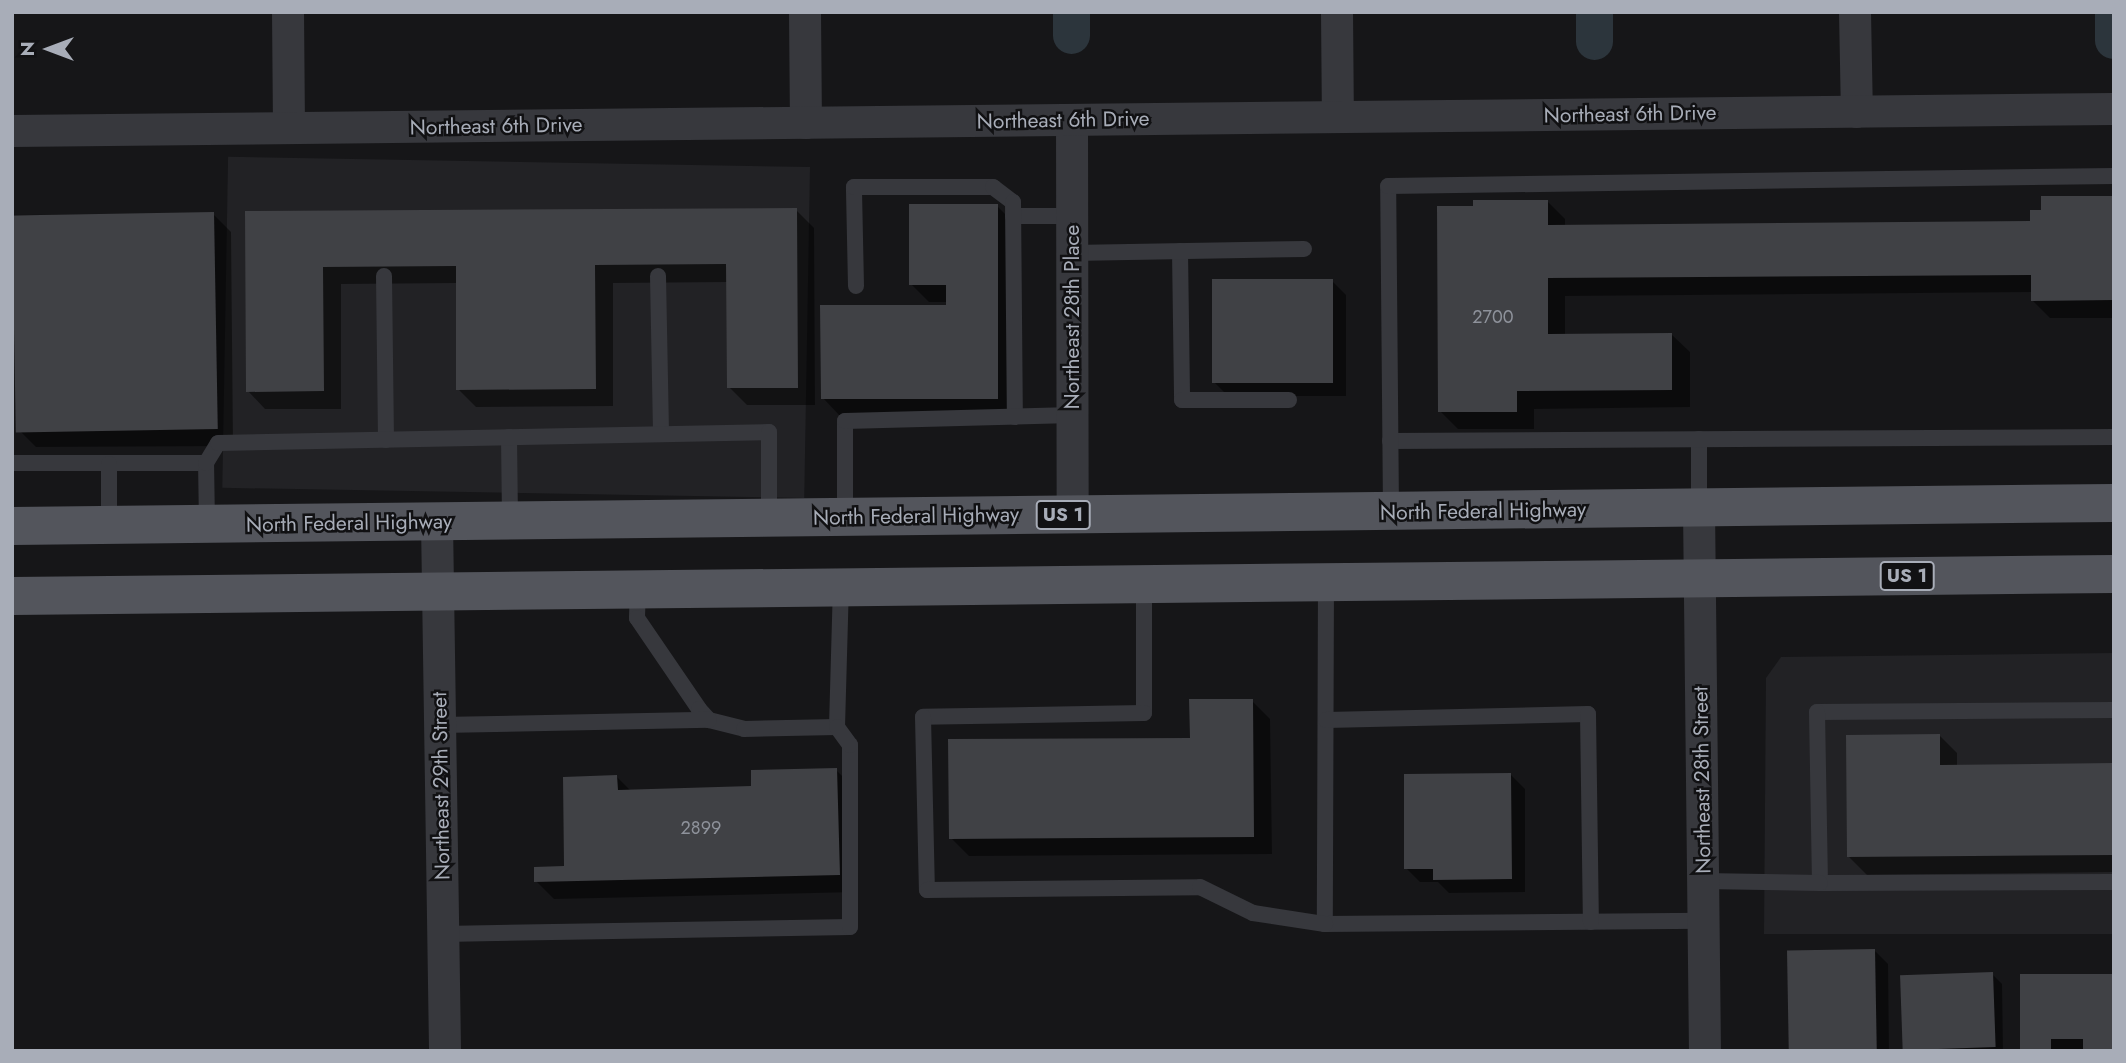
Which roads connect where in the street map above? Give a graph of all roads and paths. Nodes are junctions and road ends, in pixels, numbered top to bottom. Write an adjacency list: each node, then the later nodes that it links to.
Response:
1 (288, 12): 10 (street)
2 (806, 12): 9 (street)
3 (1337, 12): 7 (street)
4 (1855, 12): 6 (street)
5 (2114, 109): 6 (street, Northeast 6th Drive)
6 (1857, 112): 7 (street, Northeast 6th Drive)
7 (1338, 117): 8 (street, Northeast 6th Drive)
8 (1072, 120): 9 (street, Northeast 6th Drive); 14 (street, Northeast 28th Place)
9 (806, 122): 10 (street, Northeast 6th Drive)
10 (289, 128): 11 (street, Northeast 6th Drive)
11 (12, 131)
12 (2114, 176): 29 (lane)
13 (1013, 216): 14 (lane); 20 (lane); 23 (lane)
14 (1072, 216): 17 (street, Northeast 28th Place)
15 (1304, 249): 16 (lane)
16 (1180, 251): 17 (lane); 21 (lane)
17 (1072, 253): 22 (street, Northeast 28th Place)
18 (384, 276): 28 (lane)
19 (658, 276): 24 (lane)
20 (856, 286)
21 (1289, 400)
22 (1073, 415): 23 (lane); 36 (street, Northeast 28th Place)
23 (1014, 417): 37 (lane)
24 (662, 434): 25 (lane); 38 (lane)
25 (509, 437): 28 (lane); 39 (lane)
26 (2114, 437): 27 (lane)
27 (1699, 439): 29 (lane); 34 (lane)
28 (386, 440): 31 (lane)
29 (1390, 441): 35 (lane)
30 (12, 463): 32 (lane)
31 (205, 463): 32 (lane); 41 (lane)
32 (109, 464): 42 (lane)
33 (2114, 503): 34 (main road, North Federal Highway / US 1)
34 (1699, 508): 35 (main road, North Federal Highway / US 1); 45 (street, Northeast 28th Street)
35 (1391, 512): 36 (main road, North Federal Highway / US 1)
36 (1073, 514): 37 (main road, North Federal Highway / US 1)
37 (845, 517): 38 (main road, North Federal Highway / US 1)
38 (769, 518): 39 (main road, North Federal Highway / US 1)
39 (510, 521): 40 (main road, North Federal Highway / US 1)
40 (437, 522): 41 (main road, North Federal Highway / US 1); 50 (street, Northeast 29th Street)
41 (207, 524): 42 (main road, North Federal Highway / US 1)
42 (109, 525): 43 (main road, North Federal Highway / US 1)
43 (12, 526)
44 (2114, 574): 45 (main road, US 1)
45 (1700, 578): 46 (main road, US 1); 57 (street, Northeast 28th Street)
46 (1326, 581): 47 (main road, US 1); 54 (lane)
47 (1144, 583): 48 (main road, US 1); 62 (lane)
48 (841, 586): 49 (main road, US 1); 56 (lane)
49 (638, 588): 50 (main road, US 1); 53 (lane)
50 (438, 590): 51 (main road, US 1); 55 (street, Northeast 29th Street)
51 (12, 596)
52 (2114, 710): 59 (lane)
53 (709, 720): 55 (lane); 56 (lane)
54 (1326, 720): 61 (lane); 62 (lane)
55 (440, 725): 63 (street, Northeast 29th Street)
56 (837, 727): 63 (lane)
57 (1703, 881): 59 (lane); 60 (street, Northeast 28th Street)
58 (2114, 882): 59 (lane)
59 (1819, 883)
60 (1704, 921): 61 (lane); 65 (street, Northeast 28th Street)
61 (1591, 922): 62 (lane)
62 (1325, 924)
63 (443, 934): 64 (street, Northeast 29th Street)
64 (444, 1051)
65 (1705, 1051)

